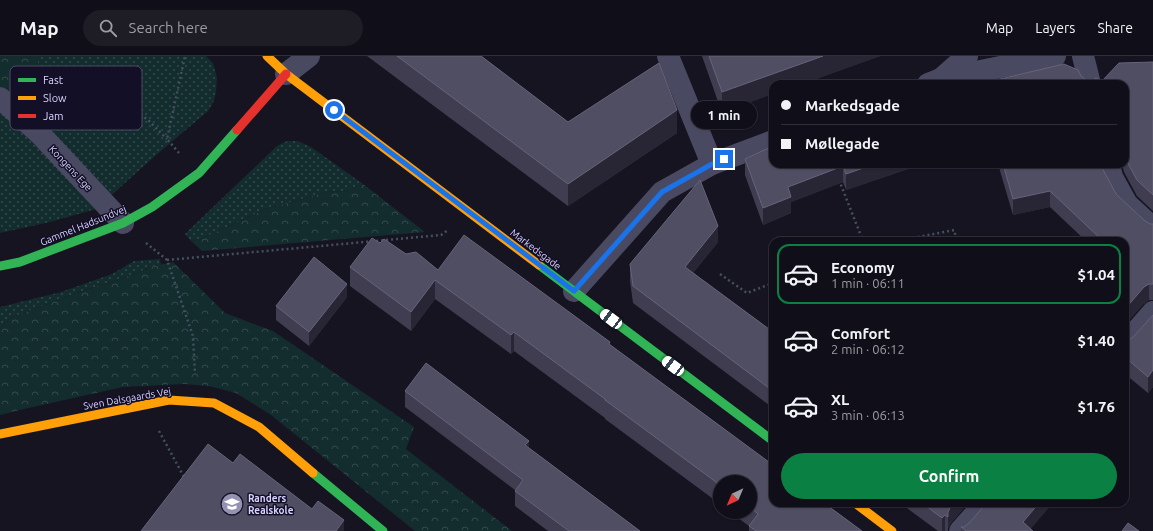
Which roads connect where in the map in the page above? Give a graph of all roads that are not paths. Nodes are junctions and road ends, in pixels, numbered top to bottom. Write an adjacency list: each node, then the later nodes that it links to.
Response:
1 (267, 56): 7 (street, Markedsgade)
2 (309, 56): 7 (street)
3 (668, 56): 15 (street)
4 (966, 56): 8 (street)
5 (1055, 56): 9 (street)
6 (1083, 56): 10 (street)
7 (286, 74): 17 (street, Gammel Hadsundvej); 20 (street, Markedsgade)
8 (936, 80)
9 (943, 80)
10 (1089, 80)
11 (0, 98): 12 (street, Kongens Ege)
12 (10, 107)
13 (36, 130): 17 (street, Kongens Ege)
14 (769, 143): 15 (street)
15 (712, 164): 20 (street)
16 (1110, 168): 18 (street)
17 (123, 223): 19 (street, Gammel Hadsundvej)
18 (1153, 228)
19 (0, 266)
20 (574, 291): 24 (street, Markedsgade)
21 (1153, 312): 22 (street)
22 (1129, 339)
23 (0, 434): 27 (street, Sven Dalsgaards Vej)
24 (769, 438)
25 (860, 507): 28 (street)
26 (981, 507): 29 (street)
27 (383, 531)
28 (892, 531)
29 (960, 531)

